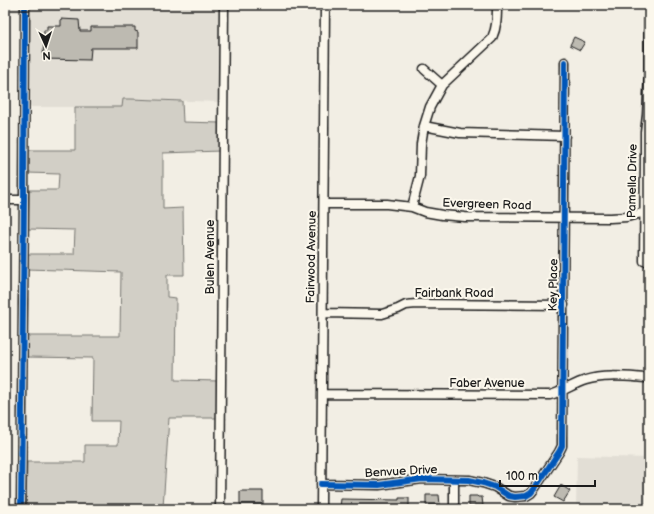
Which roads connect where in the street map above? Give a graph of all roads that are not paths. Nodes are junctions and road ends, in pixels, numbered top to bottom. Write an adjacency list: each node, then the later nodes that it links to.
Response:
1 (25, 5): 13 (street)
2 (224, 5): 28 (street, Bulen Avenue)
3 (325, 5): 14 (street, Fairwood Avenue)
4 (497, 5): 9 (street)
5 (649, 5): 8 (street, Pamella Drive)
6 (565, 62): 11 (street, Key Place)
7 (424, 69): 9 (street)
8 (649, 76): 16 (street, Pamella Drive)
9 (442, 85): 10 (street)
10 (424, 126): 11 (street); 15 (street)
11 (565, 136): 17 (street, Key Place)
12 (5, 200): 13 (street)
13 (24, 200): 27 (street)
14 (324, 204): 15 (street, Evergreen Road); 20 (street, Fairwood Avenue)
15 (412, 207): 17 (street, Evergreen Road)
16 (647, 212): 17 (street, Evergreen Road); 18 (street, Pamella Drive)
17 (564, 218): 19 (street, Key Place)
18 (644, 261)
19 (564, 306): 20 (street, Fairbank Road); 22 (street, Key Place)
20 (323, 313): 23 (street, Fairwood Avenue)
21 (649, 378): 22 (street, Faber Avenue)
22 (563, 390): 23 (street, Faber Avenue); 26 (street, Key Place)
23 (322, 394): 25 (street, Fairwood Avenue)
24 (454, 480): 25 (street, Benvue Drive); 26 (street, Benvue Drive); 30 (street)
25 (321, 484): 29 (street, Fairwood Avenue)
26 (526, 496)
27 (21, 509)
28 (220, 509)
29 (321, 509)
30 (454, 509)

